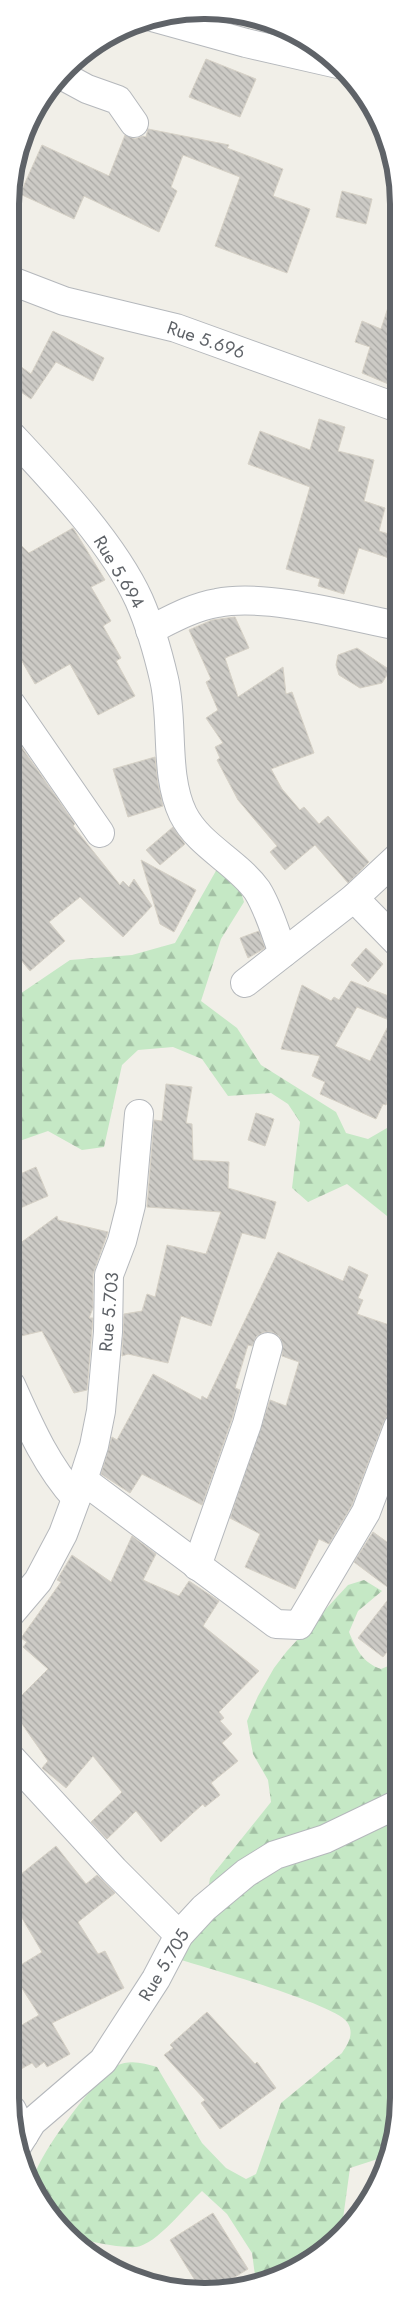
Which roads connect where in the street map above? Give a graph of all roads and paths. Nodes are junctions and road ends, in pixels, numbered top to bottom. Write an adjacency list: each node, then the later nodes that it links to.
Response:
1 (168, 22): 2 (street)
2 (322, 60)
3 (68, 79): 4 (street)
4 (134, 123)
5 (19, 284): 6 (street, Rue 5.696)
6 (390, 405)
7 (19, 444): 9 (street, Rue 5.694)
8 (390, 624): 9 (street)
9 (150, 630): 15 (street, Rue 5.694)
10 (19, 716): 11 (street)
11 (100, 833)
12 (390, 864): 13 (street)
13 (354, 898): 14 (street); 15 (street)
14 (390, 935)
15 (283, 953): 16 (street)
16 (245, 983)
17 (139, 1114): 21 (street, Rue 5.703)
18 (268, 1347): 22 (street)
19 (19, 1403): 21 (street)
20 (390, 1448): 22 (street)
21 (80, 1489): 22 (street); 23 (street, Rue 5.703)
22 (197, 1566)
23 (19, 1603)
24 (19, 1767): 26 (street)
25 (390, 1808): 26 (street, Rue 5.705)
26 (179, 1935): 27 (street, Rue 5.705)
27 (23, 2138)

